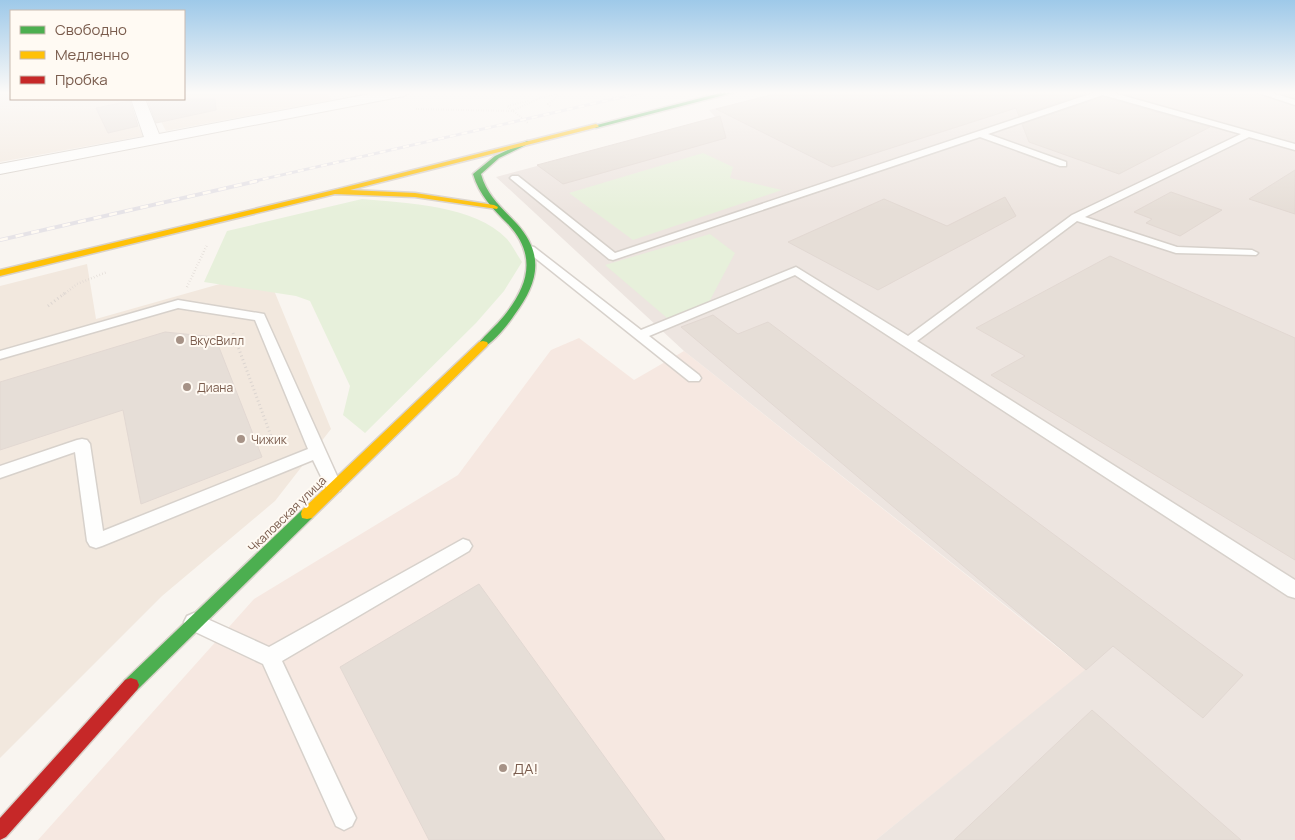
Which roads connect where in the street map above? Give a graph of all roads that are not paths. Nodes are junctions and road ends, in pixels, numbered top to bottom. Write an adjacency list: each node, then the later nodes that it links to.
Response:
1 (150, 131): 8 (street)
2 (205, 131): 8 (street)
3 (573, 131): 9 (main road)
4 (988, 131): 6 (lane)
5 (1238, 131): 7 (lane)
6 (980, 134): 11 (lane); 14 (lane)
7 (1248, 134): 10 (lane); 20 (lane)
8 (154, 141): 13 (street)
9 (529, 142): 12 (main road); 15 (main road)
10 (1295, 147)
11 (1063, 164)
12 (428, 168): 15 (main road); 17 (main road); 18 (main road)
13 (0, 170)
14 (515, 178)
15 (475, 179): 19 (main road, Чкаловская улица)
16 (458, 191): 18 (main road)
17 (336, 192): 18 (main road); 23 (main road)
18 (427, 195): 19 (main road)
19 (494, 207): 21 (main road, Чкаловская улица)
20 (1076, 217): 22 (lane); 25 (lane)
21 (530, 249): 24 (lane); 30 (main road, Чкаловская улица)
22 (1252, 253)
23 (0, 273)
24 (639, 336): 25 (lane); 27 (lane)
25 (908, 342): 32 (lane)
26 (0, 355): 28 (lane)
27 (694, 378)
28 (317, 452): 29 (lane); 30 (lane)
29 (0, 472)
30 (334, 488): 33 (main road, Чкаловская улица)
31 (463, 546): 34 (lane)
32 (1295, 590)
33 (194, 622): 34 (lane); 36 (main road, Чкаловская улица)
34 (270, 657): 35 (lane)
35 (344, 818)
36 (0, 831)

